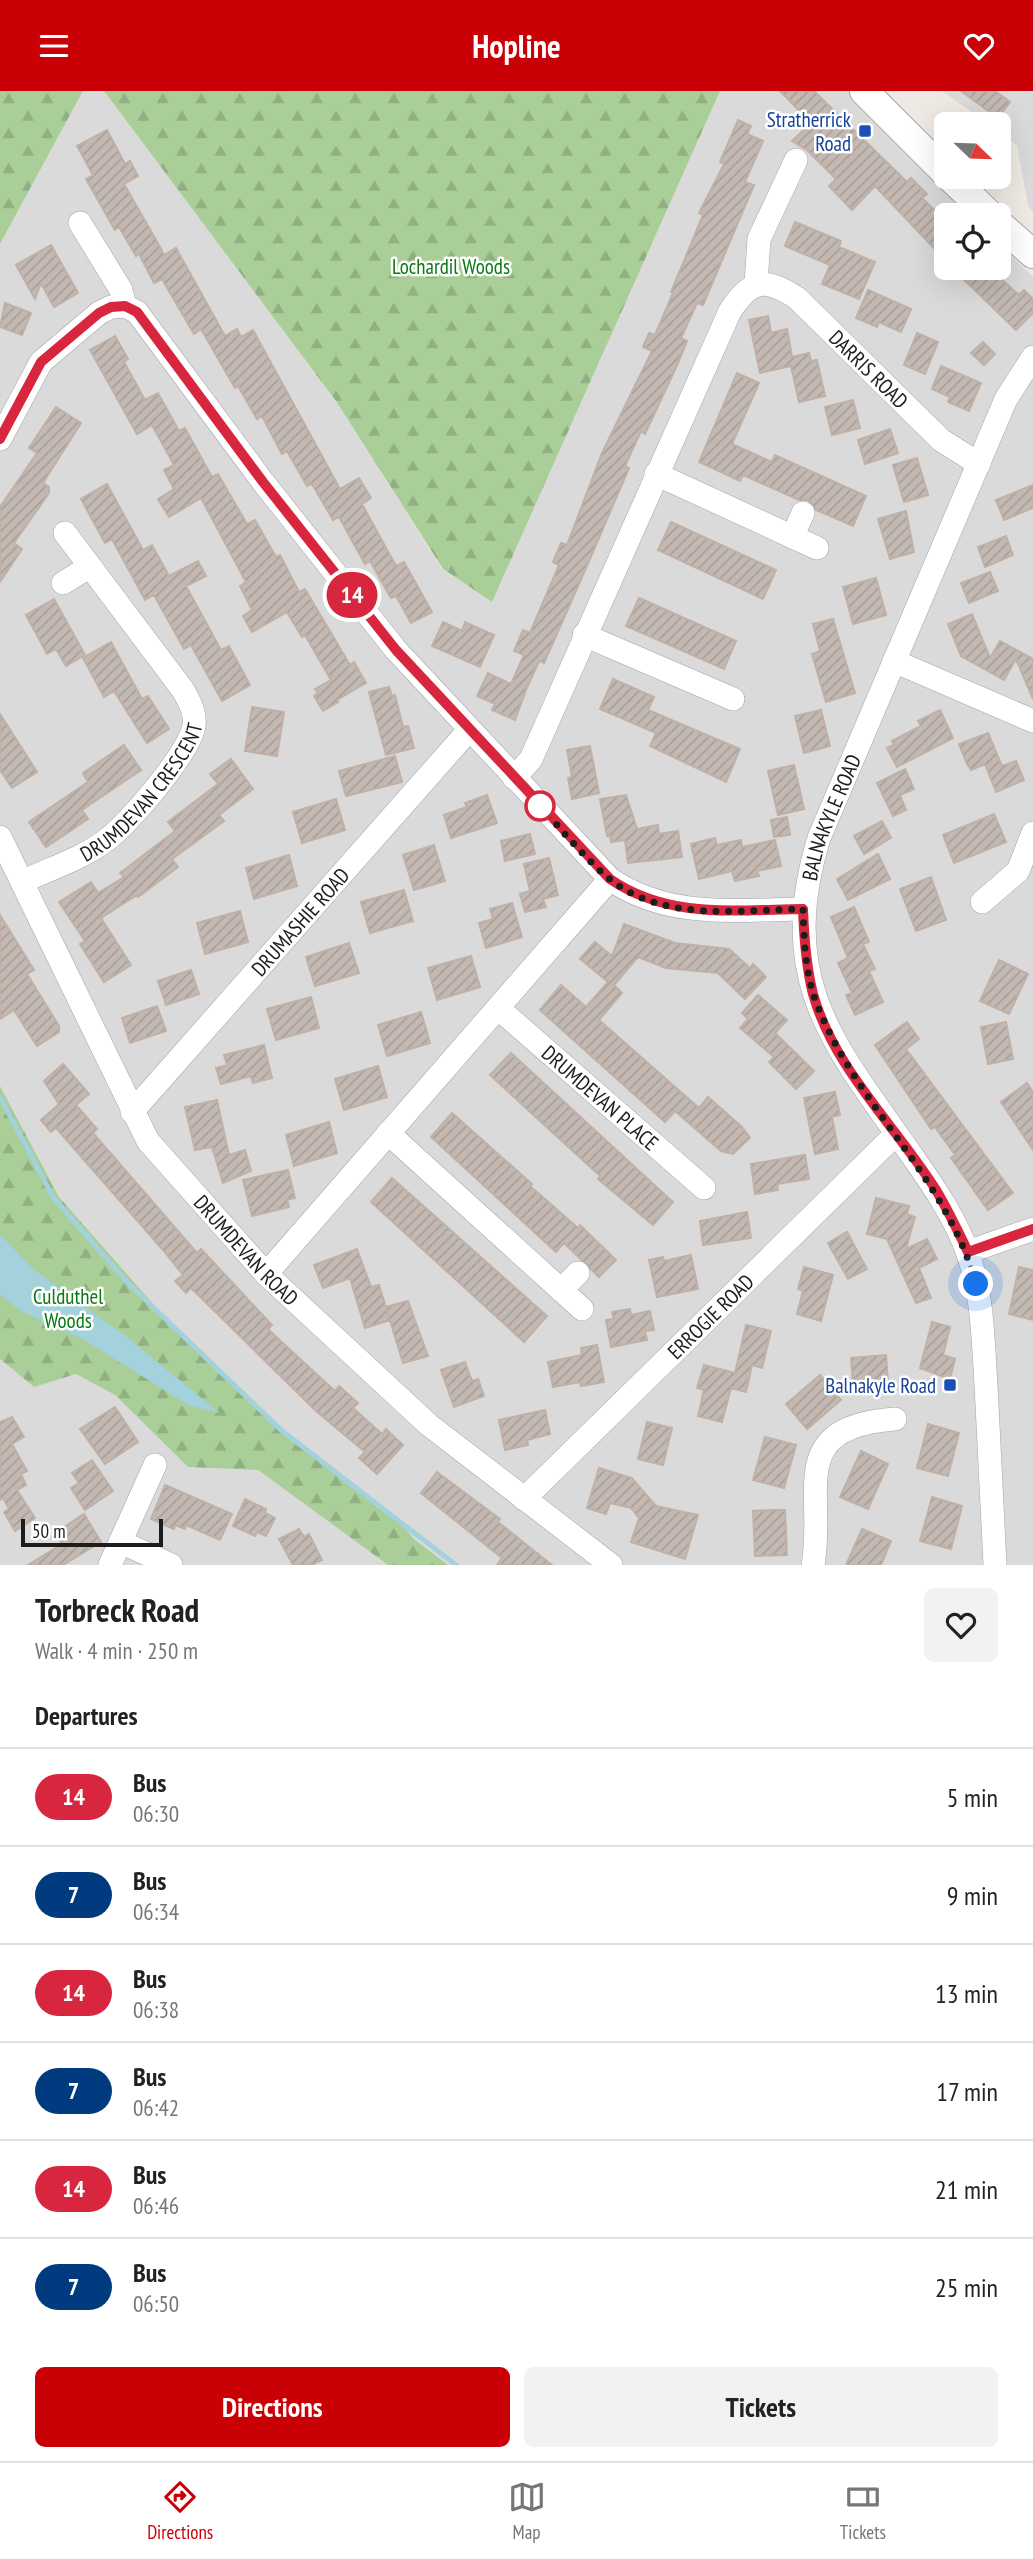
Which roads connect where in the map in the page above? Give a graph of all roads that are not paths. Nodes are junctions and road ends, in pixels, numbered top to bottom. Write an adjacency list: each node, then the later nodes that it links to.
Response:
1 (864, 91): 2 (street)
2 (934, 161)
3 (797, 175): 9 (street)
4 (963, 189): 5 (street)
5 (977, 203)
6 (80, 223): 10 (street)
7 (1011, 235): 8 (street)
8 (1033, 254)
9 (757, 284): 13 (street, DARRIS ROAD); 14 (street)
10 (125, 306): 12 (street); 25 (street)
11 (1033, 357): 13 (street, BALNAKYLE ROAD)
12 (0, 439)
13 (979, 464): 22 (street, BALNAKYLE ROAD)
14 (656, 474): 17 (street); 21 (street)
15 (803, 513): 17 (street)
16 (65, 533): 19 (street, DRUMDEVAN CRESCENT)
17 (792, 537): 18 (street)
18 (817, 548)
19 (89, 567): 20 (street); 30 (street, DRUMDEVAN CRESCENT)
20 (63, 583)
21 (584, 635): 23 (street); 26 (street)
22 (894, 661): 24 (street); 32 (street, BALNAKYLE ROAD)
23 (717, 701)
24 (1033, 721)
25 (469, 730): 26 (street); 34 (street, DRUMASHIE ROAD)
26 (514, 778): 29 (street)
27 (1033, 833): 31 (street)
28 (0, 837): 30 (street, DRUMDEVAN ROAD)
29 (610, 879): 32 (street); 33 (street)
30 (22, 882): 34 (street, DRUMDEVAN ROAD)
31 (982, 902)
32 (803, 909): 36 (street, BALNAKYLE ROAD)
33 (498, 1008): 35 (street); 37 (street, DRUMDEVAN PLACE)
34 (132, 1112): 41 (street, DRUMDEVAN ROAD)
35 (388, 1133): 41 (street); 42 (street)
36 (896, 1134): 39 (street, BALNAKYLE ROAD); 46 (street, ERROGIE ROAD)
37 (704, 1188)
38 (1033, 1229): 39 (street)
39 (968, 1252): 52 (street, BALNAKYLE ROAD)
40 (579, 1273): 42 (street)
41 (266, 1274): 46 (street, DRUMDEVAN ROAD)
42 (561, 1290): 43 (street)
43 (582, 1309)
44 (894, 1419): 51 (street)
45 (156, 1465): 47 (street)
46 (524, 1499): 50 (street, DRUMDEVAN ROAD)
47 (121, 1542): 48 (street); 49 (street)
48 (110, 1565)
49 (171, 1565)
50 (611, 1565)
51 (813, 1565)
52 (995, 1565)

